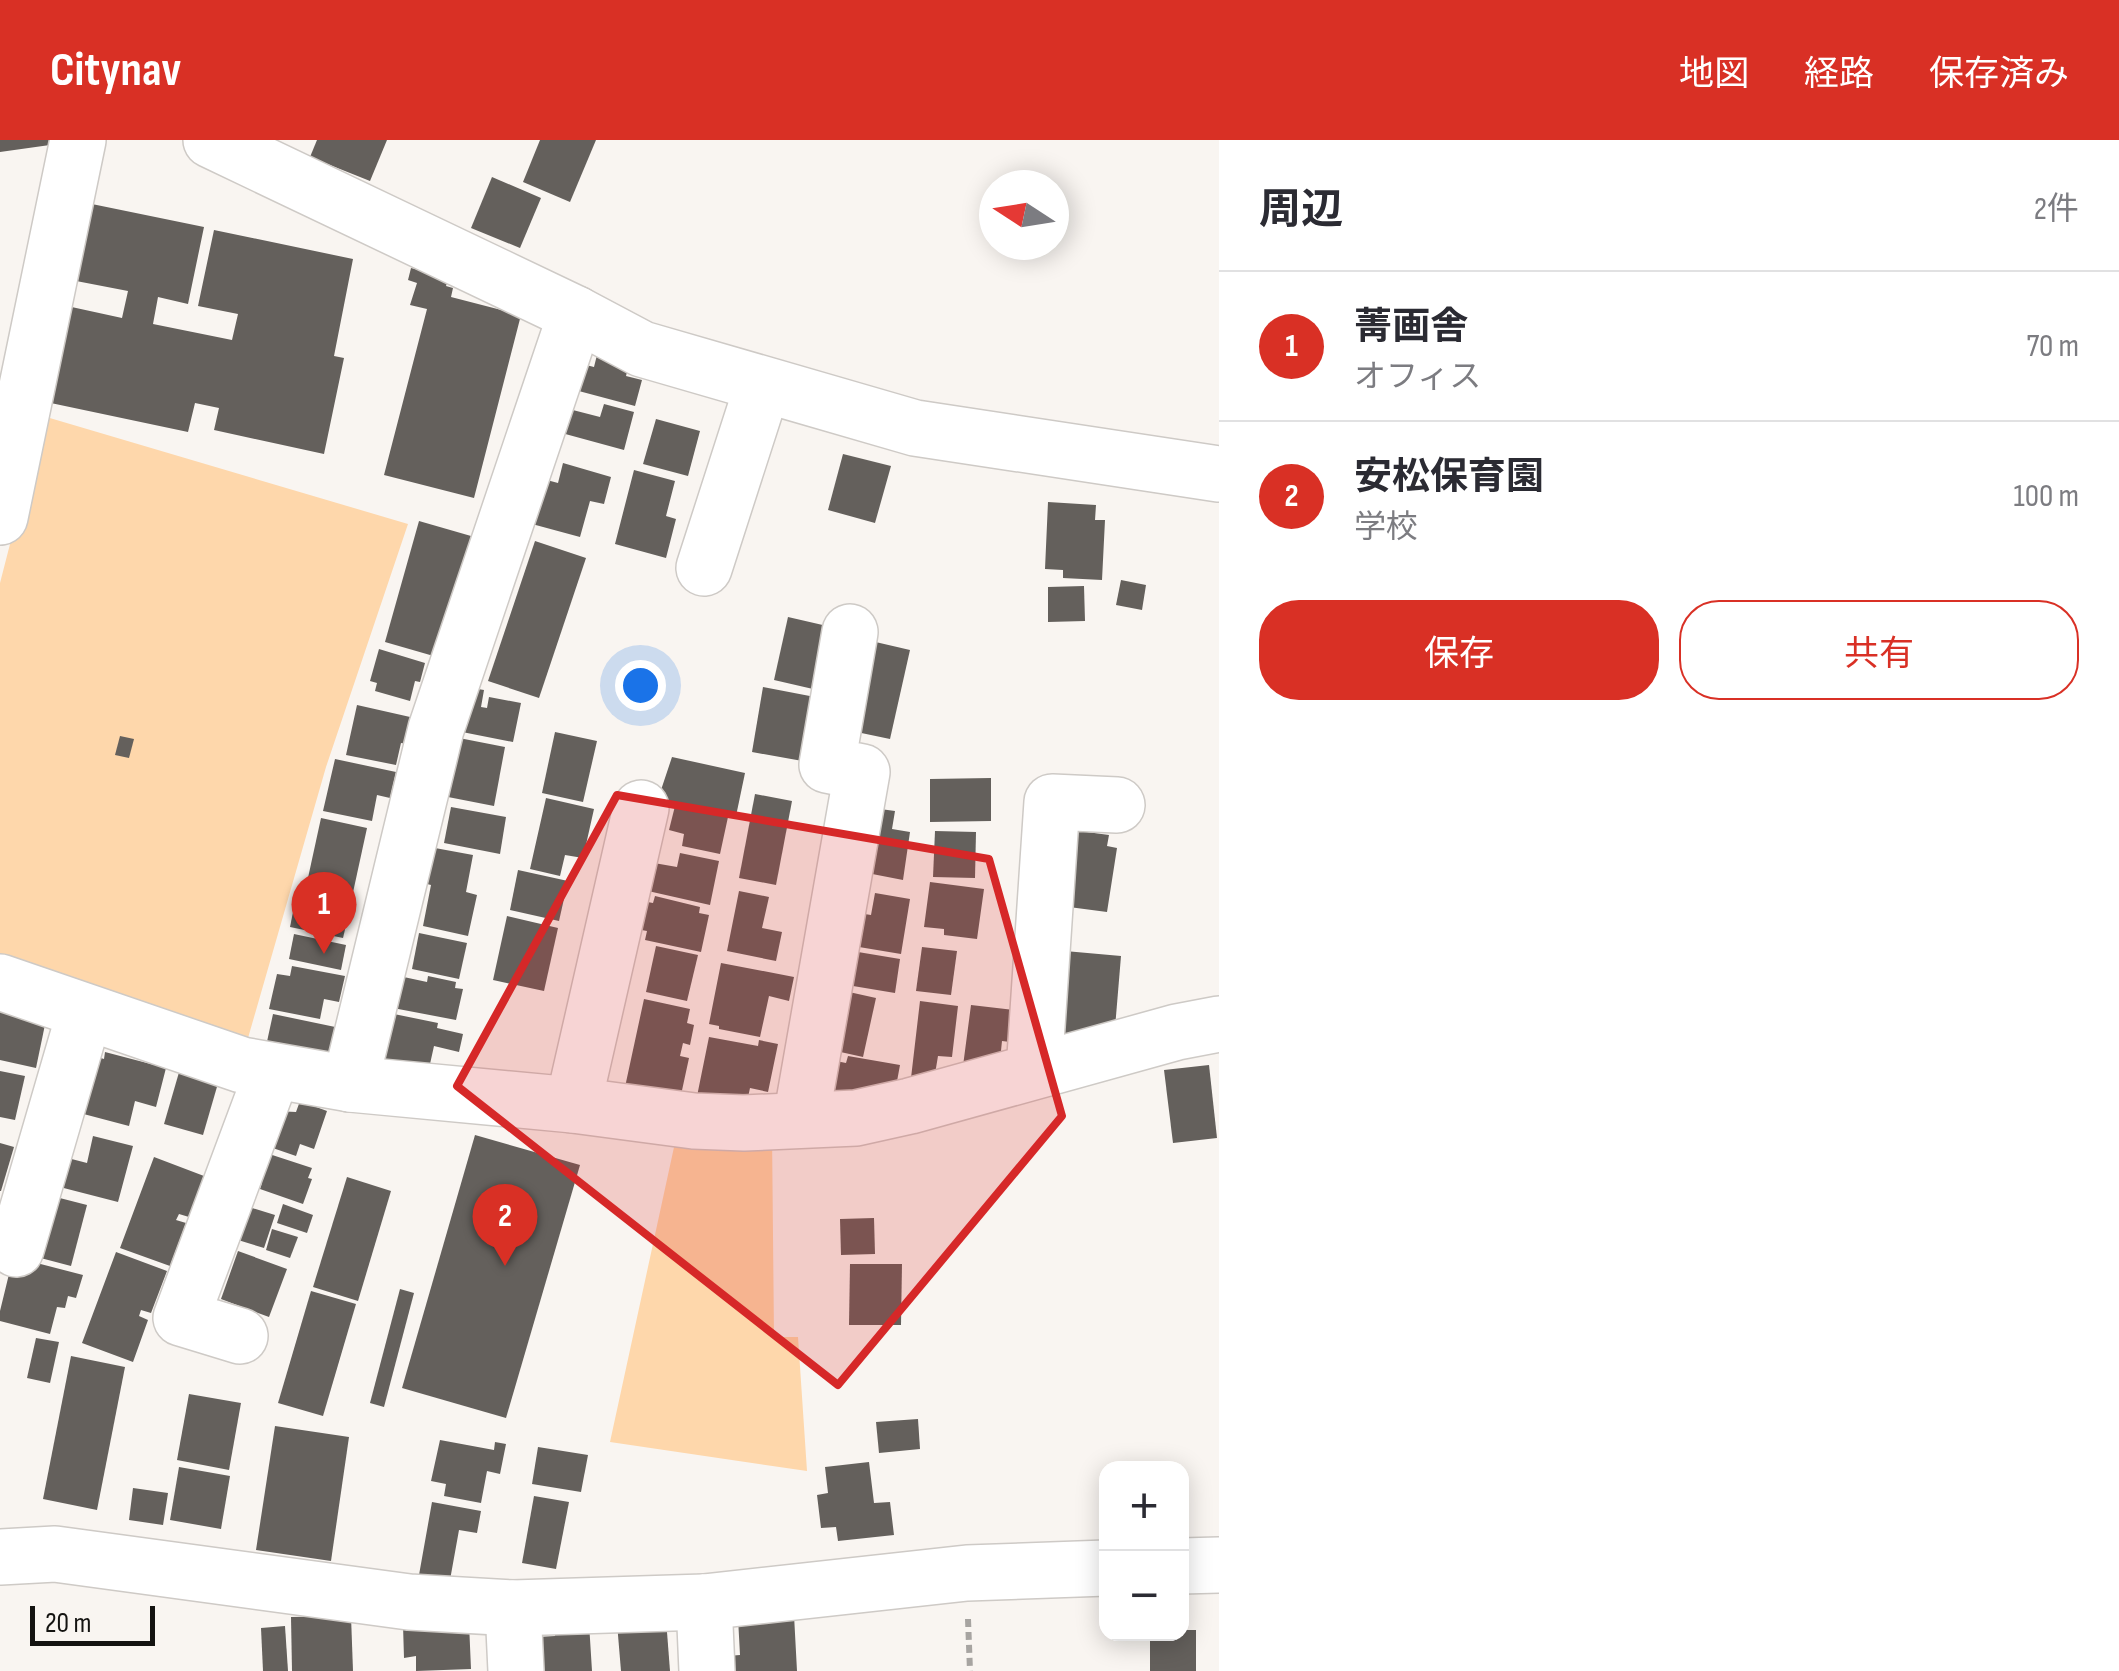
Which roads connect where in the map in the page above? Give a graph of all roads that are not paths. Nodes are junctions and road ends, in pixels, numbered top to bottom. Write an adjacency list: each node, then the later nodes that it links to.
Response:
1 (78, 140): 6 (street)
2 (211, 140): 3 (street)
3 (576, 314): 4 (street); 16 (street)
4 (763, 386): 5 (street); 7 (street)
5 (1219, 474)
6 (0, 517)
7 (704, 568)
8 (850, 632): 18 (street)
9 (1116, 806): 15 (street)
10 (641, 808): 17 (street)
11 (0, 982): 12 (street)
12 (85, 1012): 14 (street); 19 (street)
13 (1219, 1024): 15 (street)
14 (273, 1071): 16 (street); 20 (street)
15 (1034, 1072): 18 (street)
16 (350, 1084): 17 (street)
17 (572, 1106): 18 (street)
18 (801, 1119)
19 (16, 1249)
20 (240, 1336)
21 (0, 1557): 26 (street)
22 (1219, 1565): 23 (street)
23 (1189, 1566)
24 (1099, 1568): 25 (street)
25 (704, 1602): 26 (street); 28 (street)
26 (514, 1608): 27 (street)
27 (516, 1671)
28 (707, 1671)

